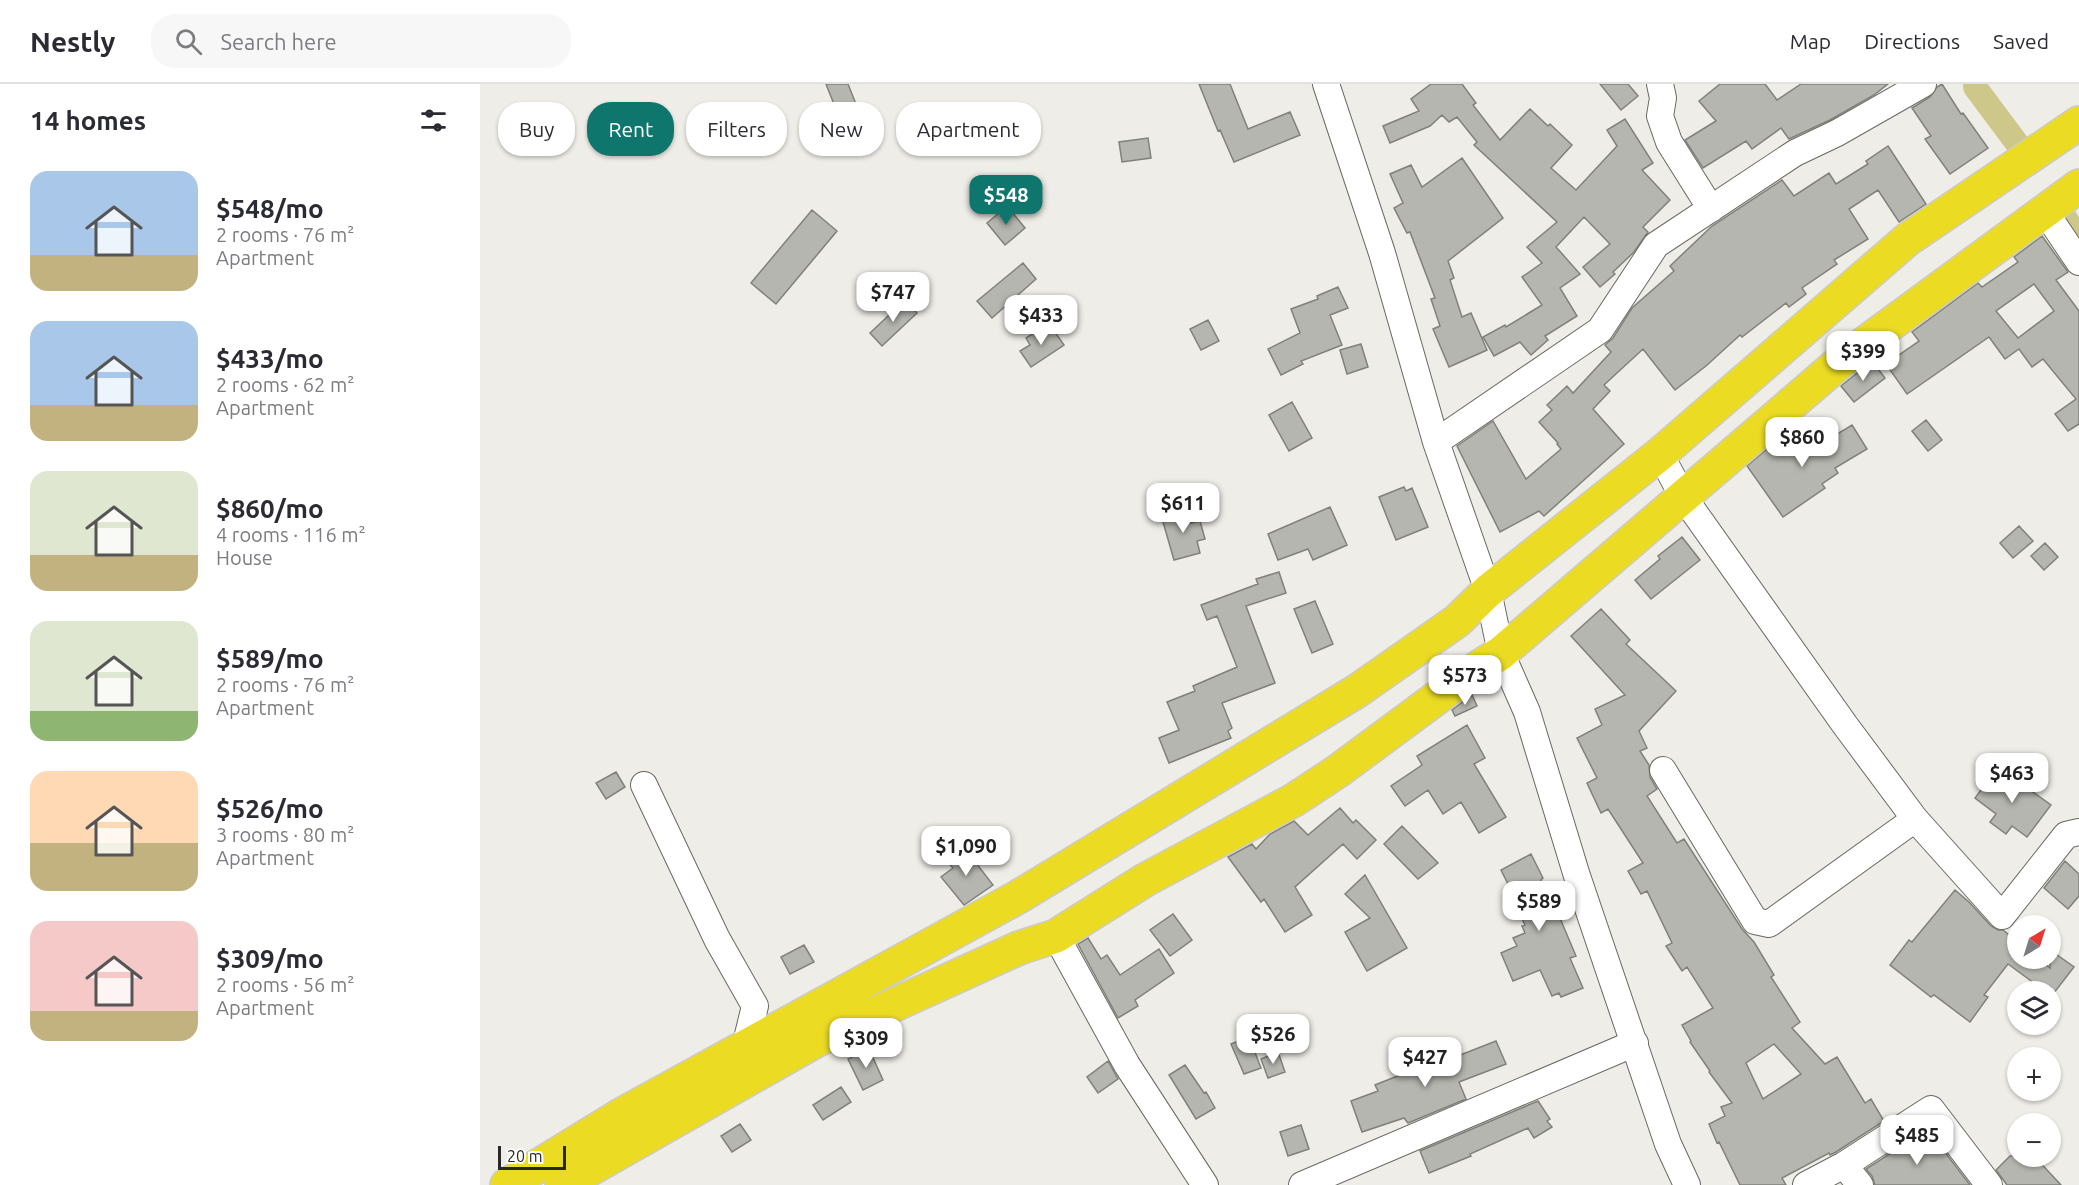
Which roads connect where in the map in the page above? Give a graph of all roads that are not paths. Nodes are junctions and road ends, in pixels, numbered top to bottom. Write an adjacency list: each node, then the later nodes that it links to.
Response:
1 (1326, 84): 9 (street)
2 (1660, 84): 6 (street)
3 (1923, 84): 6 (street)
4 (2079, 123): 10 (highway)
5 (2079, 186): 7 (highway)
6 (1711, 209): 9 (street)
7 (2037, 217): 8 (street); 11 (highway)
8 (2079, 262)
9 (1436, 442): 12 (street)
10 (1660, 454): 11 (street); 12 (highway)
11 (1682, 495): 13 (highway); 16 (street)
12 (1488, 591): 13 (street); 20 (highway)
13 (1501, 653): 18 (highway); 19 (street)
14 (1663, 770): 16 (street)
15 (644, 785): 20 (street)
16 (1915, 819): 17 (street)
17 (2079, 832)
18 (1056, 936): 23 (highway); 24 (street)
19 (1635, 1043): 25 (street); 26 (street)
20 (745, 1047): 22 (highway)
21 (1844, 1165): 27 (street); 28 (street); 29 (street)
22 (507, 1185)
23 (562, 1185)
24 (1205, 1185)
25 (1302, 1185)
26 (1687, 1185)
27 (1806, 1185)
28 (1860, 1185)
29 (1989, 1185)

